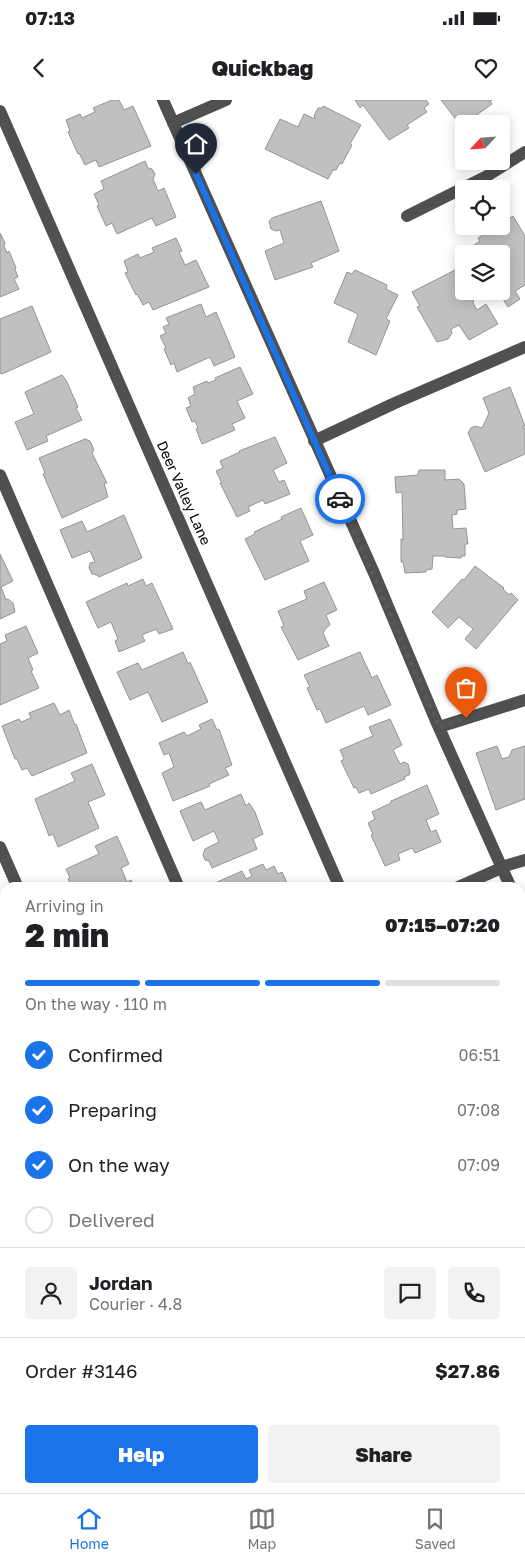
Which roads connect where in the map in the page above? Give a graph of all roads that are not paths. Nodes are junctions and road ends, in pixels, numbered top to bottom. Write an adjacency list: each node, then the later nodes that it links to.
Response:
1 (163, 100): 4 (street)
2 (226, 100): 4 (street)
3 (0, 111): 17 (street, Deer Valley Lane)
4 (173, 122): 8 (street)
5 (525, 152): 6 (street)
6 (407, 216)
7 (525, 347): 8 (street)
8 (314, 441): 11 (street)
9 (0, 475): 16 (street)
10 (525, 700): 11 (street)
11 (439, 727): 14 (street)
12 (0, 846): 15 (street)
13 (525, 860): 14 (street)
14 (502, 867): 18 (street); 19 (street)
15 (15, 882)
16 (176, 882)
17 (337, 882)
18 (469, 882)
19 (508, 882)

